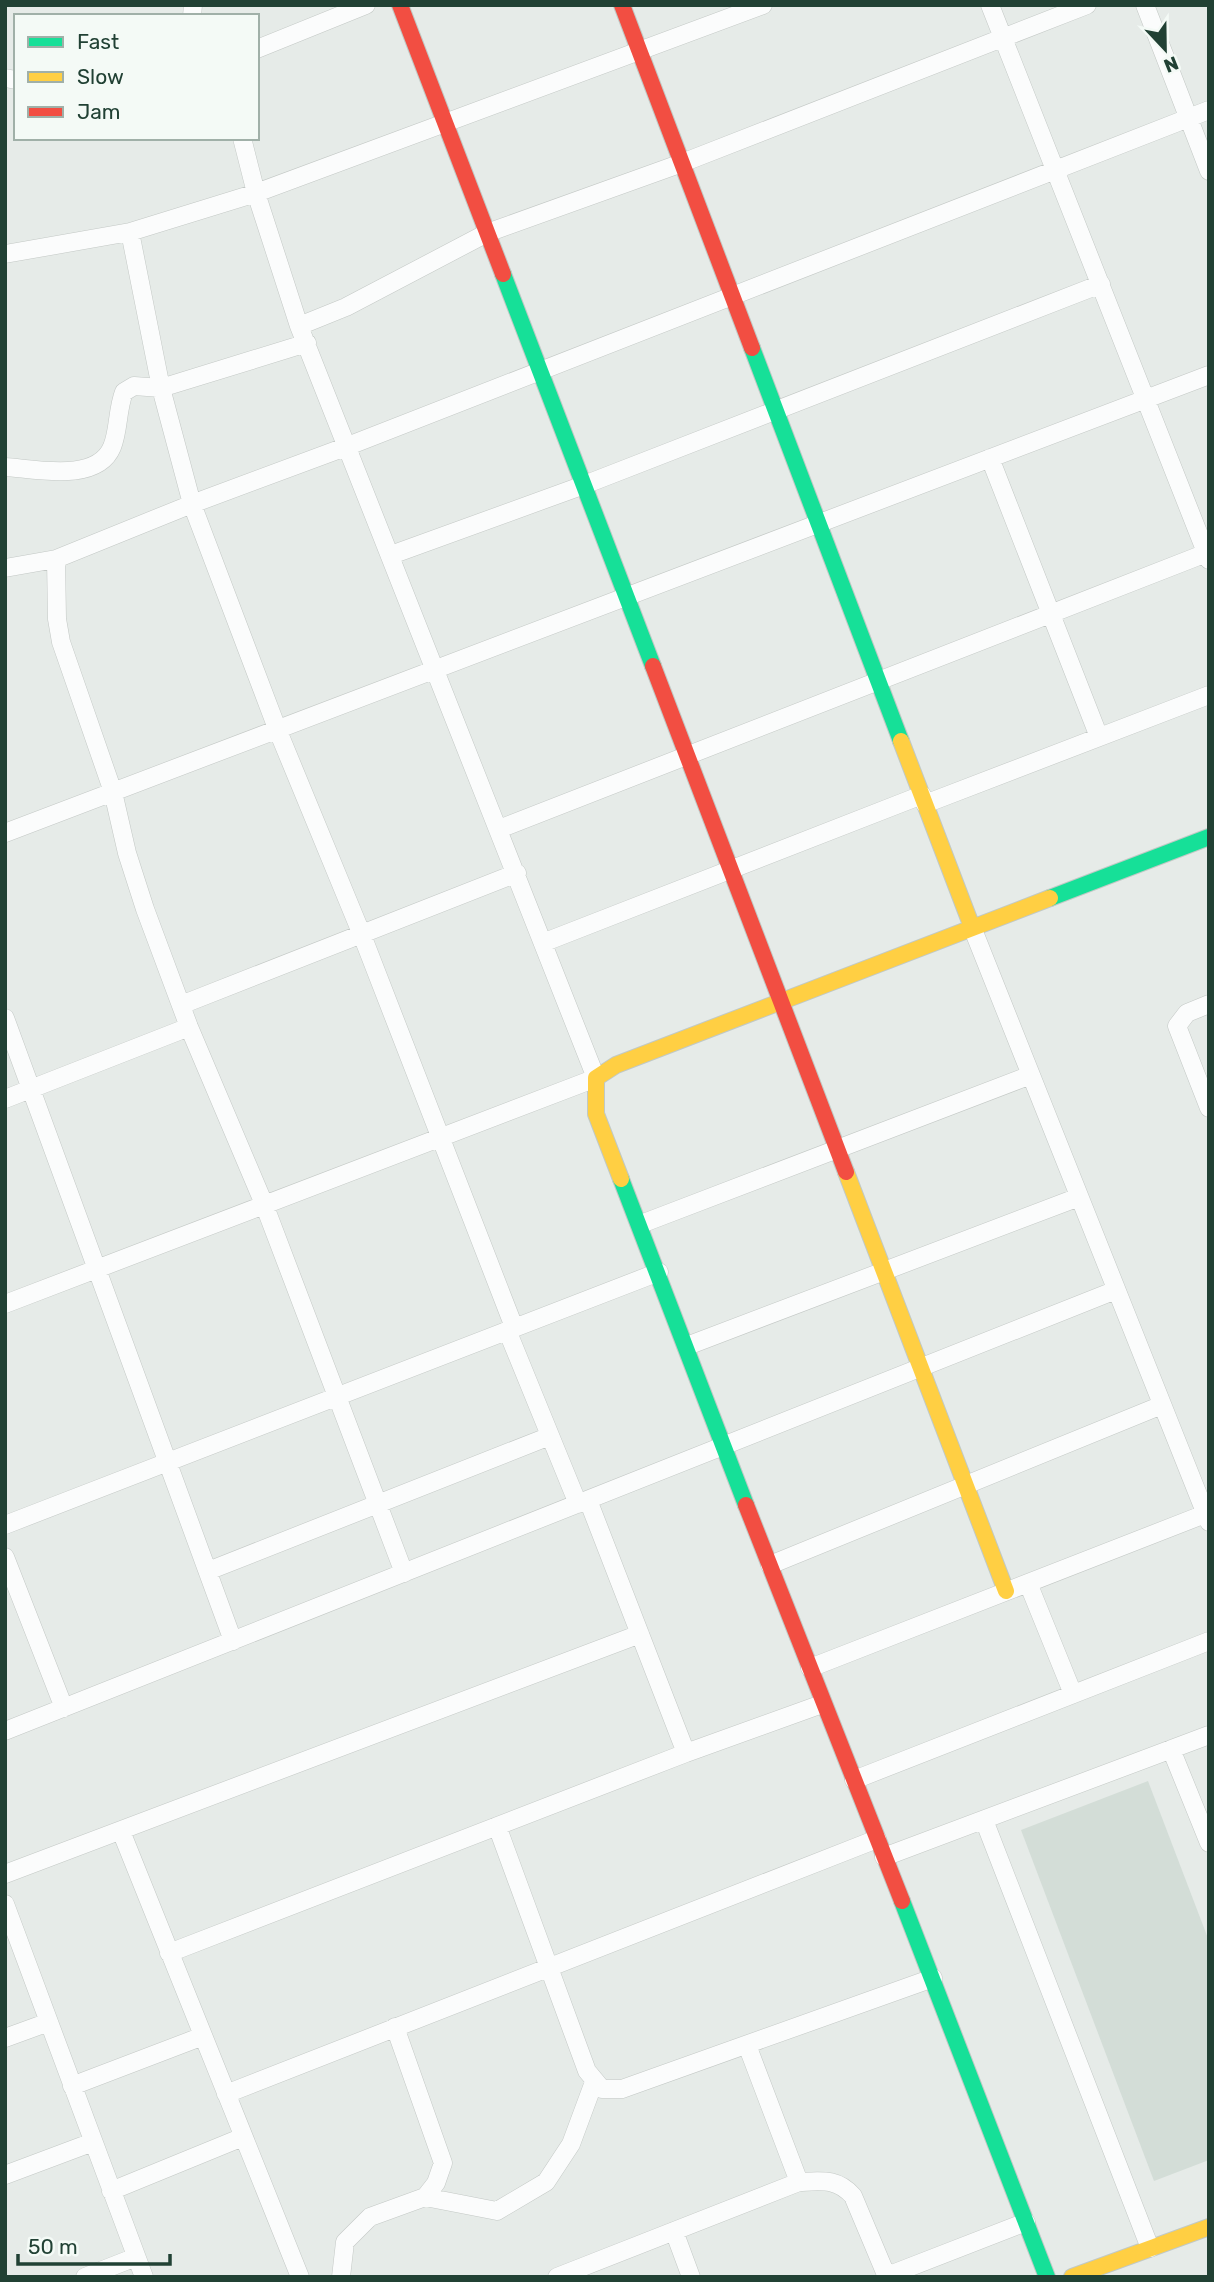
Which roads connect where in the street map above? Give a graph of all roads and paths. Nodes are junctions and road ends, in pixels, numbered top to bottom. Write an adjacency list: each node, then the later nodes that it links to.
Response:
1 (366, 5): 9 (street)
2 (400, 5): 13 (main road)
3 (622, 5): 10 (main road)
4 (990, 5): 8 (street)
5 (1087, 5): 8 (street)
6 (1145, 5): 12 (street)
7 (755, 7): 10 (street)
8 (1003, 38): 15 (street); 16 (street)
9 (259, 48)
10 (640, 53): 13 (street); 15 (main road)
11 (1209, 110): 12 (street)
12 (1189, 118): 16 (street); 17 (street)
13 (445, 124): 18 (street); 20 (main road)
14 (243, 140): 18 (street)
15 (682, 163): 20 (street); 23 (main road)
16 (1055, 170): 22 (street); 23 (street)
17 (1209, 171)
18 (256, 193): 19 (street); 24 (street)
19 (130, 232): 21 (street); 28 (street)
20 (487, 233): 24 (street); 26 (main road)
21 (5, 254)
22 (1101, 284): 29 (street); 30 (street)
23 (732, 296): 26 (street); 30 (main road)
24 (299, 326): 25 (street)
25 (307, 343): 28 (street); 31 (street)
26 (540, 371): 31 (street); 34 (main road)
27 (1209, 375): 29 (street)
28 (161, 388): 33 (street); 35 (street)
29 (1147, 398): 32 (street); 38 (street)
30 (775, 411): 34 (street); 36 (main road)
31 (348, 446): 35 (street); 37 (street)
32 (990, 458): 36 (street); 42 (street)
33 (5, 467)
34 (584, 485): 37 (street); 41 (main road)
35 (192, 504): 39 (street); 46 (street)
36 (817, 524): 41 (street); 44 (main road)
37 (391, 555): 43 (street)
38 (1208, 555): 42 (street)
39 (56, 559): 40 (street); 49 (street)
40 (5, 568)
41 (626, 597): 43 (street); 48 (main road)
42 (1051, 615): 44 (street); 47 (street)
43 (435, 670): 46 (street); 51 (street)
44 (879, 681): 48 (street); 50 (main road)
45 (1209, 695): 47 (street)
46 (278, 732): 49 (street); 57 (street)
47 (1098, 737): 50 (street)
48 (687, 756): 51 (street); 54 (main road)
49 (113, 792): 52 (street); 61 (street)
50 (924, 799): 54 (street); 56 (main road)
51 (499, 828): 55 (street)
52 (5, 833)
53 (1209, 836): 56 (main road)
54 (728, 868): 58 (street); 59 (main road)
55 (517, 873): 57 (street); 58 (street)
56 (972, 927): 59 (main road); 64 (street)
57 (362, 935): 61 (street); 69 (street)
58 (545, 942): 65 (street)
59 (780, 1000): 65 (main road); 70 (main road)
60 (1209, 1004): 68 (street)
61 (181, 1005): 63 (street)
62 (5, 1018): 66 (street)
63 (189, 1027): 66 (street); 72 (street)
64 (1031, 1075): 70 (street); 71 (street)
65 (596, 1078): 69 (street); 73 (main road)
66 (29, 1090): 67 (street); 74 (street)
67 (5, 1099)
68 (1209, 1108)
69 (440, 1139): 72 (street); 79 (street)
70 (837, 1149): 73 (street); 76 (main road)
71 (1080, 1197): 76 (street); 77 (street)
72 (264, 1204): 74 (street); 82 (street)
73 (641, 1223): 75 (main road)
74 (96, 1269): 78 (street); 86 (street)
75 (659, 1272): 79 (street); 80 (main road)
76 (884, 1272): 80 (street); 81 (main road)
77 (1116, 1290): 81 (street); 83 (street)
78 (5, 1304)
79 (511, 1328): 82 (street); 84 (street)
80 (687, 1346): 85 (main road)
81 (921, 1368): 85 (street); 87 (main road)
82 (339, 1395): 86 (street); 89 (street)
83 (1162, 1405): 87 (street); 90 (street)
84 (550, 1436): 88 (street); 89 (street)
85 (725, 1446): 88 (street); 93 (main road)
86 (168, 1460): 91 (street); 94 (street)
87 (966, 1486): 93 (street); 97 (main road)
88 (583, 1502): 95 (street); 98 (street)
89 (380, 1504): 94 (street); 95 (street)
90 (1207, 1518): 96 (street)
91 (5, 1525)
92 (5, 1557): 104 (street)
93 (770, 1565): 101 (main road)
94 (208, 1571): 99 (street)
95 (404, 1573): 99 (street)
96 (1028, 1583): 97 (street); 102 (street)
97 (1006, 1591): 101 (street)
98 (640, 1634): 108 (street); 112 (street)
99 (233, 1641): 104 (street)
100 (1209, 1641): 102 (street)
101 (810, 1668): 103 (main road)
102 (1073, 1694): 109 (street)
103 (822, 1704): 108 (street); 109 (main road)
104 (64, 1707): 105 (street)
105 (5, 1731)
106 (1209, 1735): 107 (street)
107 (1171, 1749): 110 (street); 114 (street)
108 (686, 1753): 111 (street)
109 (854, 1780): 113 (main road)
110 (984, 1820): 115 (street); 138 (street)
111 (497, 1826): 118 (street); 119 (street)
112 (121, 1831): 116 (street); 118 (street)
113 (877, 1839): 115 (main road); 119 (street)
114 (1209, 1843)
115 (884, 1857): 120 (main road)
116 (5, 1874)
117 (7, 1912): 121 (street)
118 (169, 1953): 123 (street)
119 (549, 1966): 122 (street); 126 (street)
120 (933, 1978): 125 (street); 135 (main road)
121 (48, 2022): 124 (street); 127 (street)
122 (395, 2027): 128 (street); 134 (street)
123 (203, 2036): 127 (street); 128 (street)
124 (5, 2038)
125 (747, 2045): 126 (street); 132 (street)
126 (594, 2082): 134 (street)
127 (72, 2086): 130 (street)
128 (226, 2094): 129 (street)
129 (243, 2137): 133 (street); 143 (street)
130 (93, 2142): 131 (street); 133 (street)
131 (5, 2175)
132 (799, 2182): 137 (street); 140 (street)
133 (111, 2192): 139 (street)
134 (425, 2197): 144 (street)
135 (1027, 2222): 140 (street); 147 (main road)
136 (1209, 2227): 138 (main road)
137 (674, 2231): 145 (street); 146 (street)
138 (1150, 2248): 148 (main road)
139 (136, 2257): 141 (street); 142 (street)
140 (887, 2276)
141 (85, 2277)
142 (144, 2277)
143 (300, 2277)
144 (341, 2277)
145 (557, 2277)
146 (691, 2277)
147 (1047, 2277)
148 (1072, 2277)

